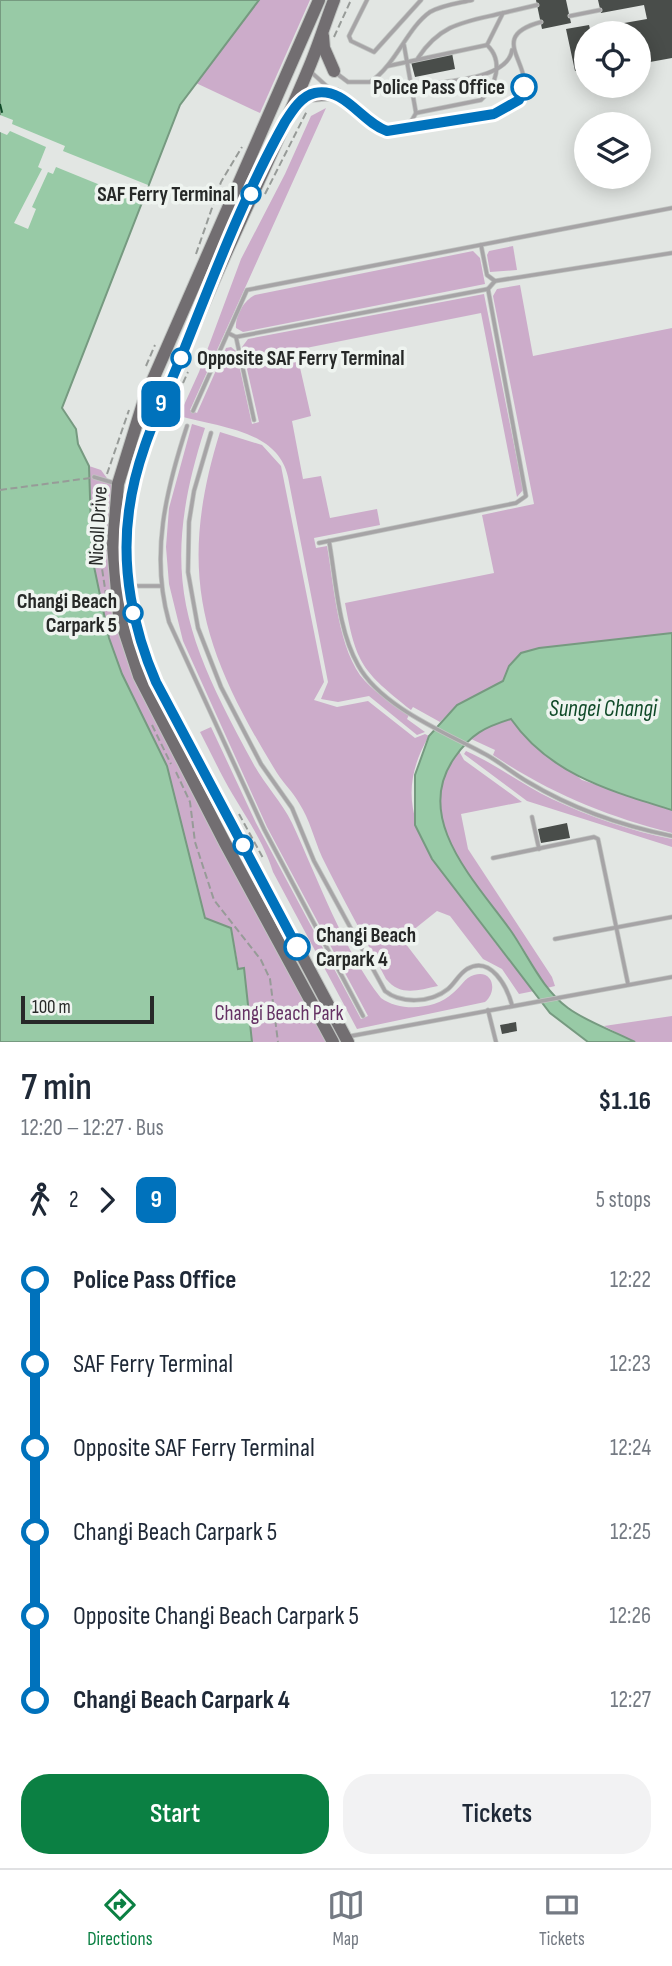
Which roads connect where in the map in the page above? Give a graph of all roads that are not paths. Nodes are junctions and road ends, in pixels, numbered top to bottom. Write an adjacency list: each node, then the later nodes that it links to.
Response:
1 (318, 0): 12 (main road, Nicoll Drive)
2 (334, 0): 11 (main road, Nicoll Drive)
3 (367, 0): 4 (lane)
4 (421, 0)
5 (472, 0): 13 (lane)
6 (537, 5): 8 (lane)
7 (600, 10): 9 (lane)
8 (503, 13): 14 (lane); 18 (lane)
9 (570, 16)
10 (541, 22): 15 (lane)
11 (324, 25): 16 (main road, Nicoll Drive); 23 (main road)
12 (299, 43): 16 (lane); 17 (main road, Nicoll Drive)
13 (404, 45): 19 (lane); 20 (lane)
14 (487, 45): 18 (lane); 21 (lane)
15 (513, 47): 21 (lane); 28 (lane)
16 (314, 55): 22 (main road, Nicoll Drive); 23 (lane)
17 (292, 58): 22 (lane); 41 (main road, Nicoll Drive)
18 (418, 58): 19 (lane)
19 (407, 60): 20 (lane); 24 (lane)
20 (388, 66): 23 (lane)
21 (498, 69): 24 (lane); 26 (lane)
22 (308, 70): 25 (lane); 27 (main road, Nicoll Drive)
23 (334, 71)
24 (411, 86): 26 (lane)
25 (336, 94): 27 (main road); 28 (lane)
26 (416, 113): 28 (lane)
27 (286, 121): 42 (main road, Nicoll Drive)
28 (399, 129)
29 (672, 208): 30 (lane)
30 (481, 245): 32 (lane); 34 (lane)
31 (672, 253): 32 (lane)
32 (495, 281): 33 (lane)
33 (488, 289): 35 (lane); 43 (lane)
34 (228, 333): 35 (lane); 36 (lane)
35 (236, 337): 37 (lane)
36 (194, 411)
37 (254, 420)
38 (187, 426): 46 (lane)
39 (211, 433): 63 (lane)
40 (94, 477): 41 (lane)
41 (118, 484): 42 (lane); 47 (main road, Nicoll Drive)
42 (133, 487): 45 (main road, Nicoll Drive)
43 (329, 541): 44 (lane); 51 (lane)
44 (319, 543)
45 (129, 584): 46 (lane); 47 (lane); 48 (main road, Nicoll Drive)
46 (161, 586): 65 (lane)
47 (116, 587): 49 (main road, Nicoll Drive)
48 (222, 805): 49 (lane); 54 (main road, Nicoll Drive)
49 (210, 814): 56 (main road, Nicoll Drive)
50 (533, 817): 52 (lane)
51 (672, 836)
52 (539, 849): 53 (lane); 57 (lane)
53 (493, 858)
54 (279, 915): 56 (lane); 61 (main road, Nicoll Drive)
55 (672, 917): 57 (lane)
56 (267, 921): 62 (main road, Nicoll Drive)
57 (618, 927): 58 (lane); 60 (lane)
58 (555, 939)
59 (672, 976): 60 (lane)
60 (628, 984): 63 (lane)
61 (320, 990): 62 (lane); 66 (main road, Nicoll Drive)
62 (309, 999): 66 (main road, Nicoll Drive)
63 (512, 1005): 64 (lane)
64 (488, 1010): 66 (lane); 67 (lane)
65 (363, 1016)
66 (340, 1039)
67 (496, 1042)

